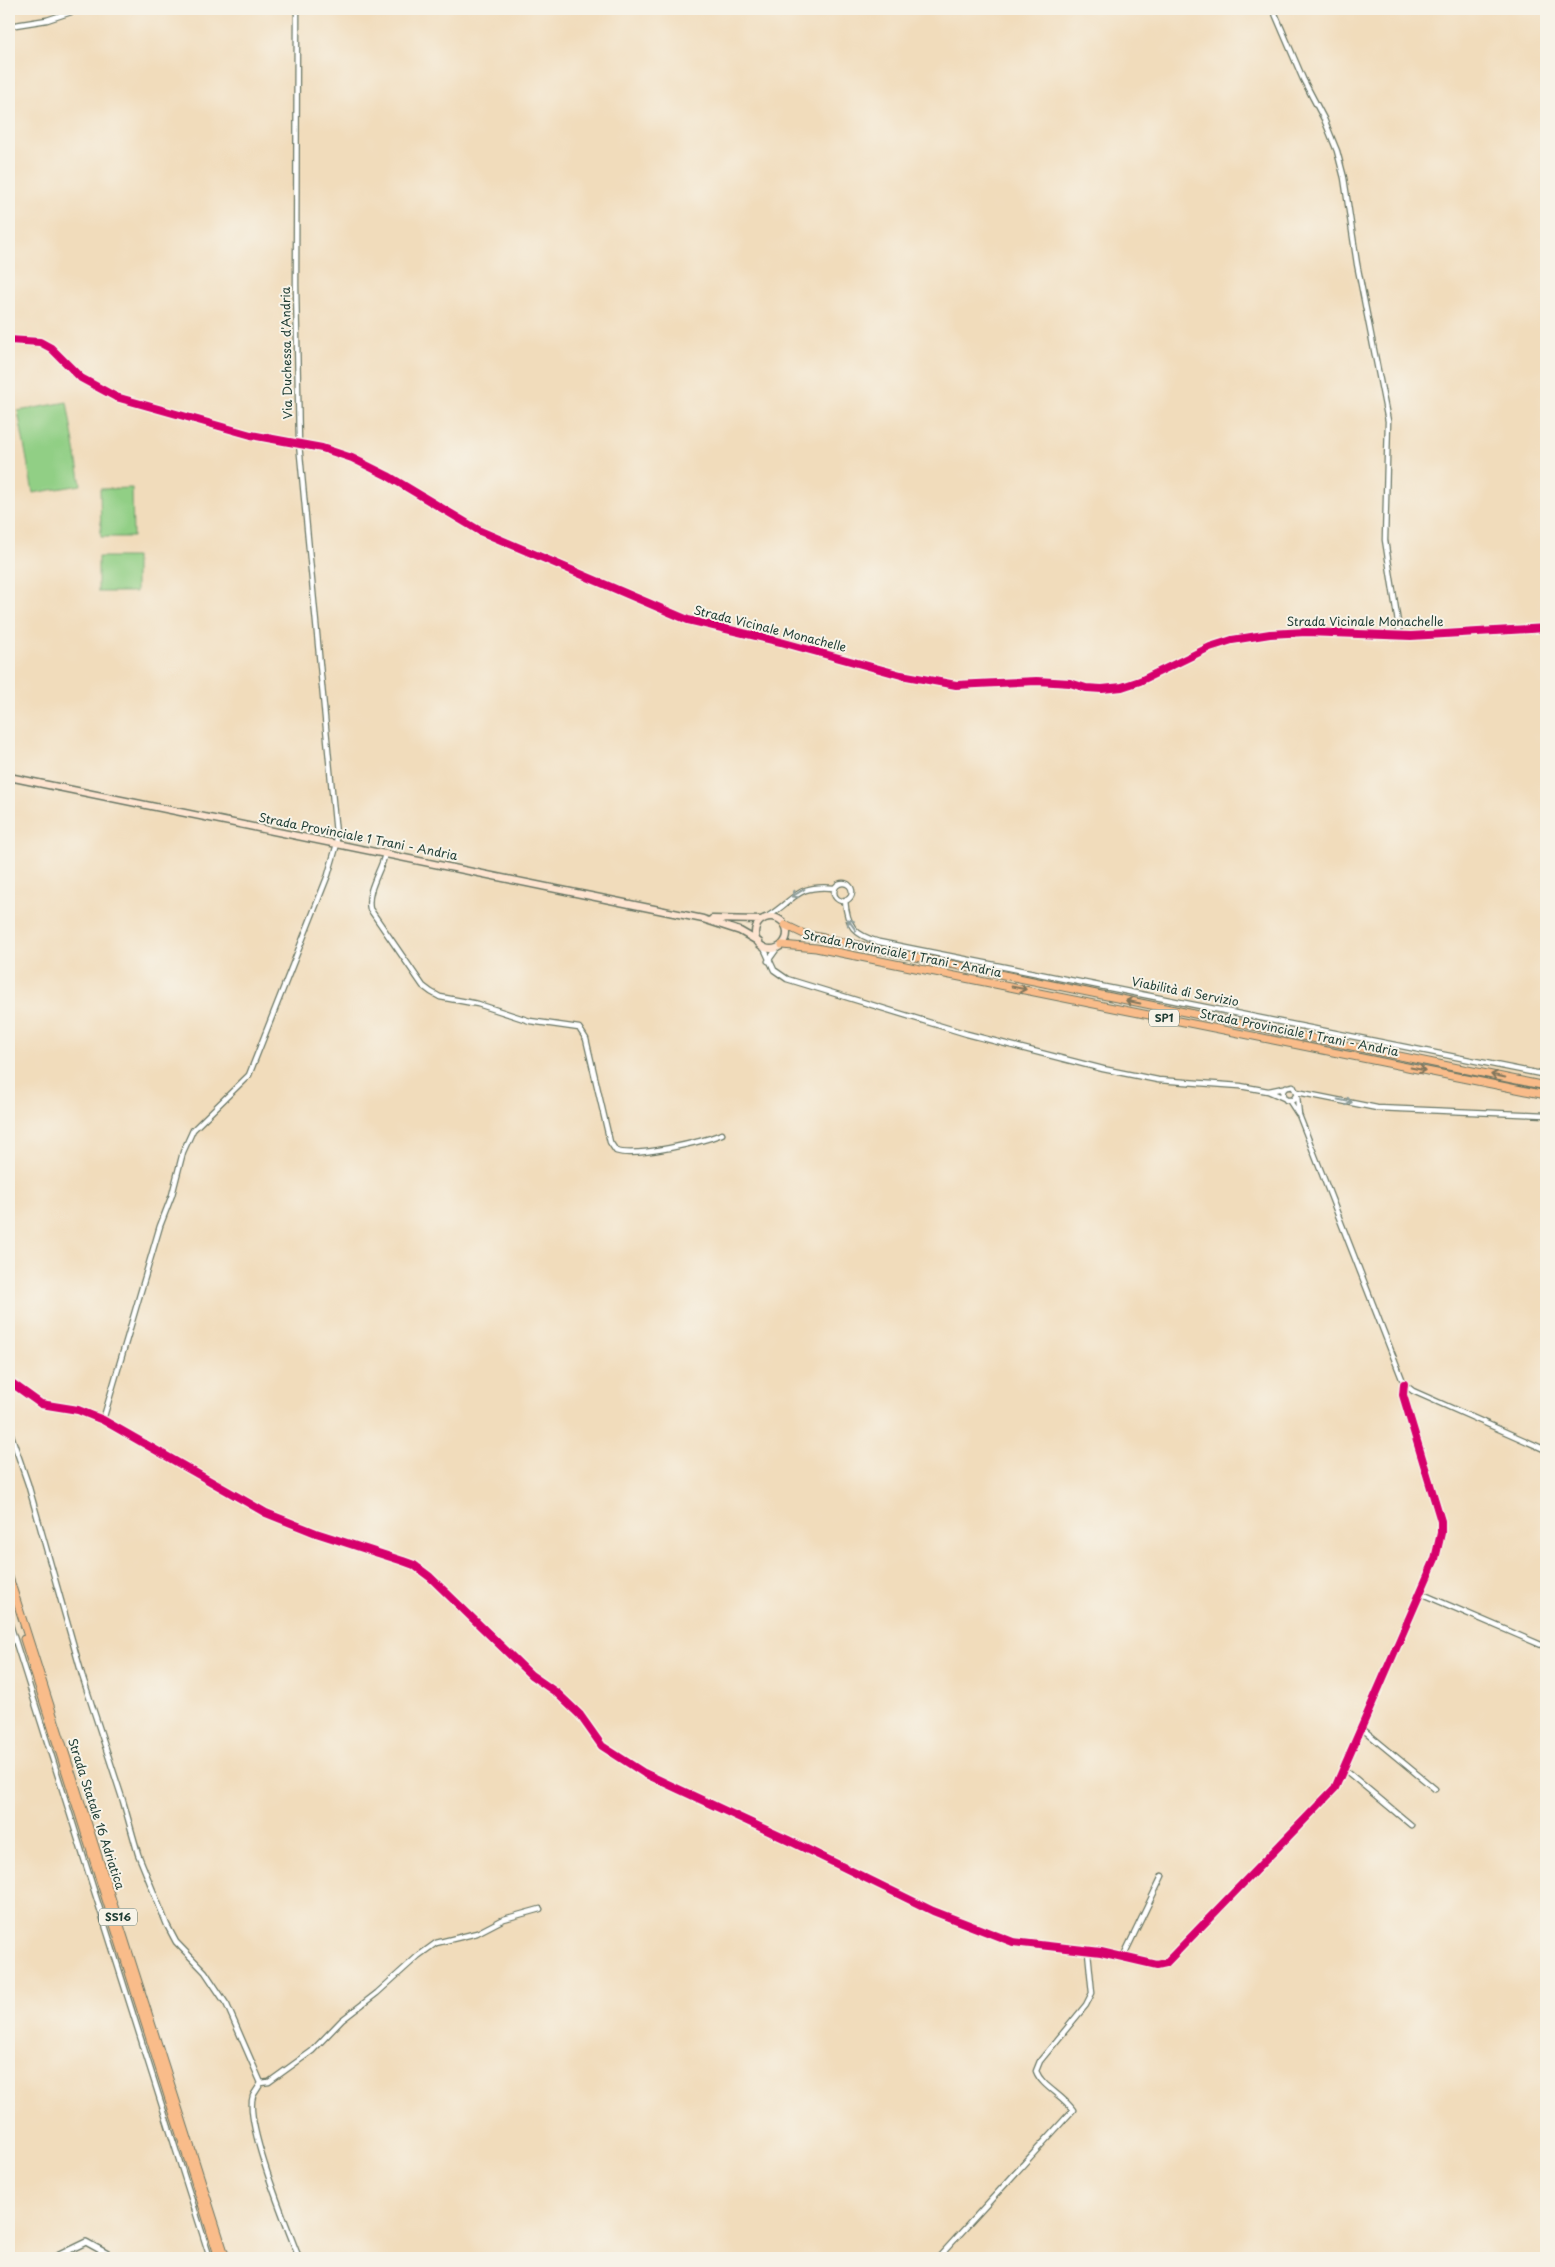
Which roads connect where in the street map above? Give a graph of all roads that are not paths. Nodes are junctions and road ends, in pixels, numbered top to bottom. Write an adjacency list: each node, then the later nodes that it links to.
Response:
1 (80, 9): 4 (street)
2 (297, 9): 6 (street, Via Duchessa d'Andria)
3 (1273, 9): 8 (street)
4 (9, 26)
5 (9, 340): 6 (street, Strada Vicinale Monachelle)
6 (299, 444): 8 (street, Strada Vicinale Monachelle); 10 (street, Via Duchessa d'Andria)
7 (1546, 628): 8 (street, Strada Vicinale Monachelle)
8 (1400, 635)
9 (9, 777): 10 (main road, Strada Provinciale 1 Trani - Andria / SP1)
10 (337, 844): 11 (main road, Strada Provinciale 1 Trani - Andria / SP1); 32 (street)
11 (386, 854): 15 (main road, Strada Provinciale 1 Trani - Andria / SP1); 29 (street)
12 (835, 888): 13 (street); 13 (street); 14 (street, one-way to 14)
13 (845, 900): 20 (street, Viabilità di Servizio, one-way to 13)
14 (765, 918): 15 (main road, Strada Provinciale 1 Trani - Andria / SP1); 16 (main road, Strada Provinciale 1 Trani - Andria / SP1); 17 (main road)
15 (703, 919): 17 (main road, Strada Provinciale 1 Trani - Andria / SP1)
16 (786, 925): 18 (main road, Strada Provinciale 1 Trani - Andria); 21 (highway, Strada Provinciale 1 Trani - Andria / SP1, one-way to 16)
17 (761, 944): 18 (main road, Strada Provinciale 1 Trani - Andria / SP1); 19 (street)
18 (780, 946): 19 (street); 25 (highway, Strada Provinciale 1 Trani - Andria / SP1, one-way to 25)
19 (768, 961): 23 (street)
20 (1546, 1075)
21 (1546, 1086)
22 (1286, 1087): 23 (street); 24 (street); 26 (street)
23 (1268, 1091): 26 (street)
24 (1297, 1094): 26 (street); 27 (street); 28 (street, one-way to 28)
25 (1546, 1095)
26 (1286, 1099): 27 (street)
27 (1299, 1115): 31 (street)
28 (1546, 1115)
29 (722, 1134)
30 (9, 1381): 32 (street)
31 (1404, 1384): 34 (street); 37 (street)
32 (103, 1420): 46 (street)
33 (9, 1429): 48 (street)
34 (1546, 1450)
35 (9, 1577): 53 (highway, Strada Statale 16 Adriatica / SS16)
36 (9, 1591): 52 (highway, Strada Statale 16 Adriatica / SS16)
37 (1420, 1592): 39 (street); 40 (street)
38 (9, 1621): 51 (street)
39 (1546, 1647)
40 (1360, 1727): 41 (street); 42 (street)
41 (1344, 1769): 43 (street); 47 (street)
42 (1435, 1788)
43 (1411, 1825)
44 (1162, 1876): 47 (street)
45 (540, 1909): 48 (street)
46 (1088, 1952): 47 (street); 55 (street)
47 (1123, 1957)
48 (261, 2083): 54 (street)
49 (54, 2258): 50 (street)
50 (115, 2258)
51 (210, 2258)
52 (219, 2258)
53 (226, 2258)
54 (299, 2258)
55 (938, 2258)

